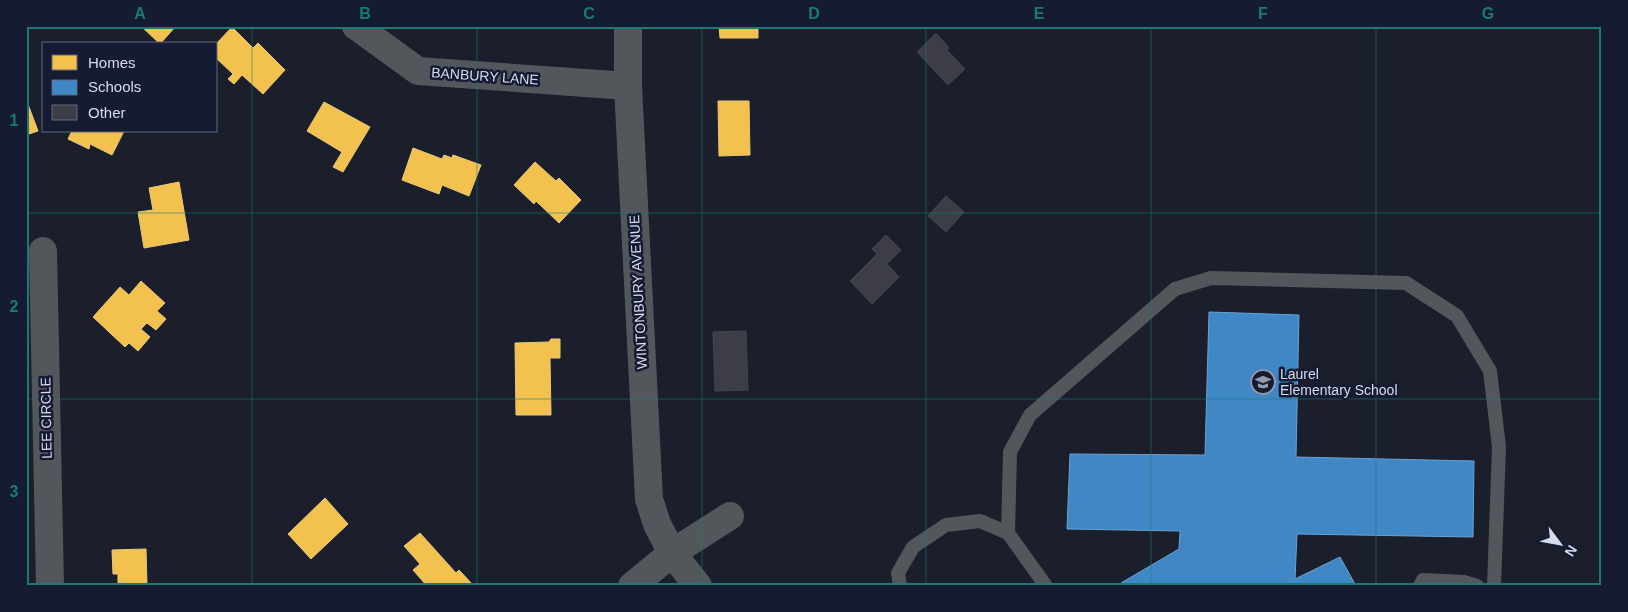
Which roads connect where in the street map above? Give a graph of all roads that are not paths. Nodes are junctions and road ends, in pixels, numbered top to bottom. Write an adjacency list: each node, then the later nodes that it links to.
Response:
1 (356, 26): 3 (street, BANBURY LANE)
2 (628, 26): 3 (street, WINTONBURY AVENUE)
3 (628, 86): 7 (street, WINTONBURY AVENUE)
4 (42, 251): 8 (street, LEE CIRCLE)
5 (730, 516): 7 (street)
6 (1008, 533): 11 (lane); 12 (lane); 15 (lane)
7 (672, 552): 9 (street); 10 (street, WINTONBURY AVENUE)
8 (50, 586)
9 (632, 586)
10 (698, 586)
11 (900, 586)
12 (1046, 586)
13 (1420, 586): 14 (lane)
14 (1477, 586)
15 (1494, 586)

